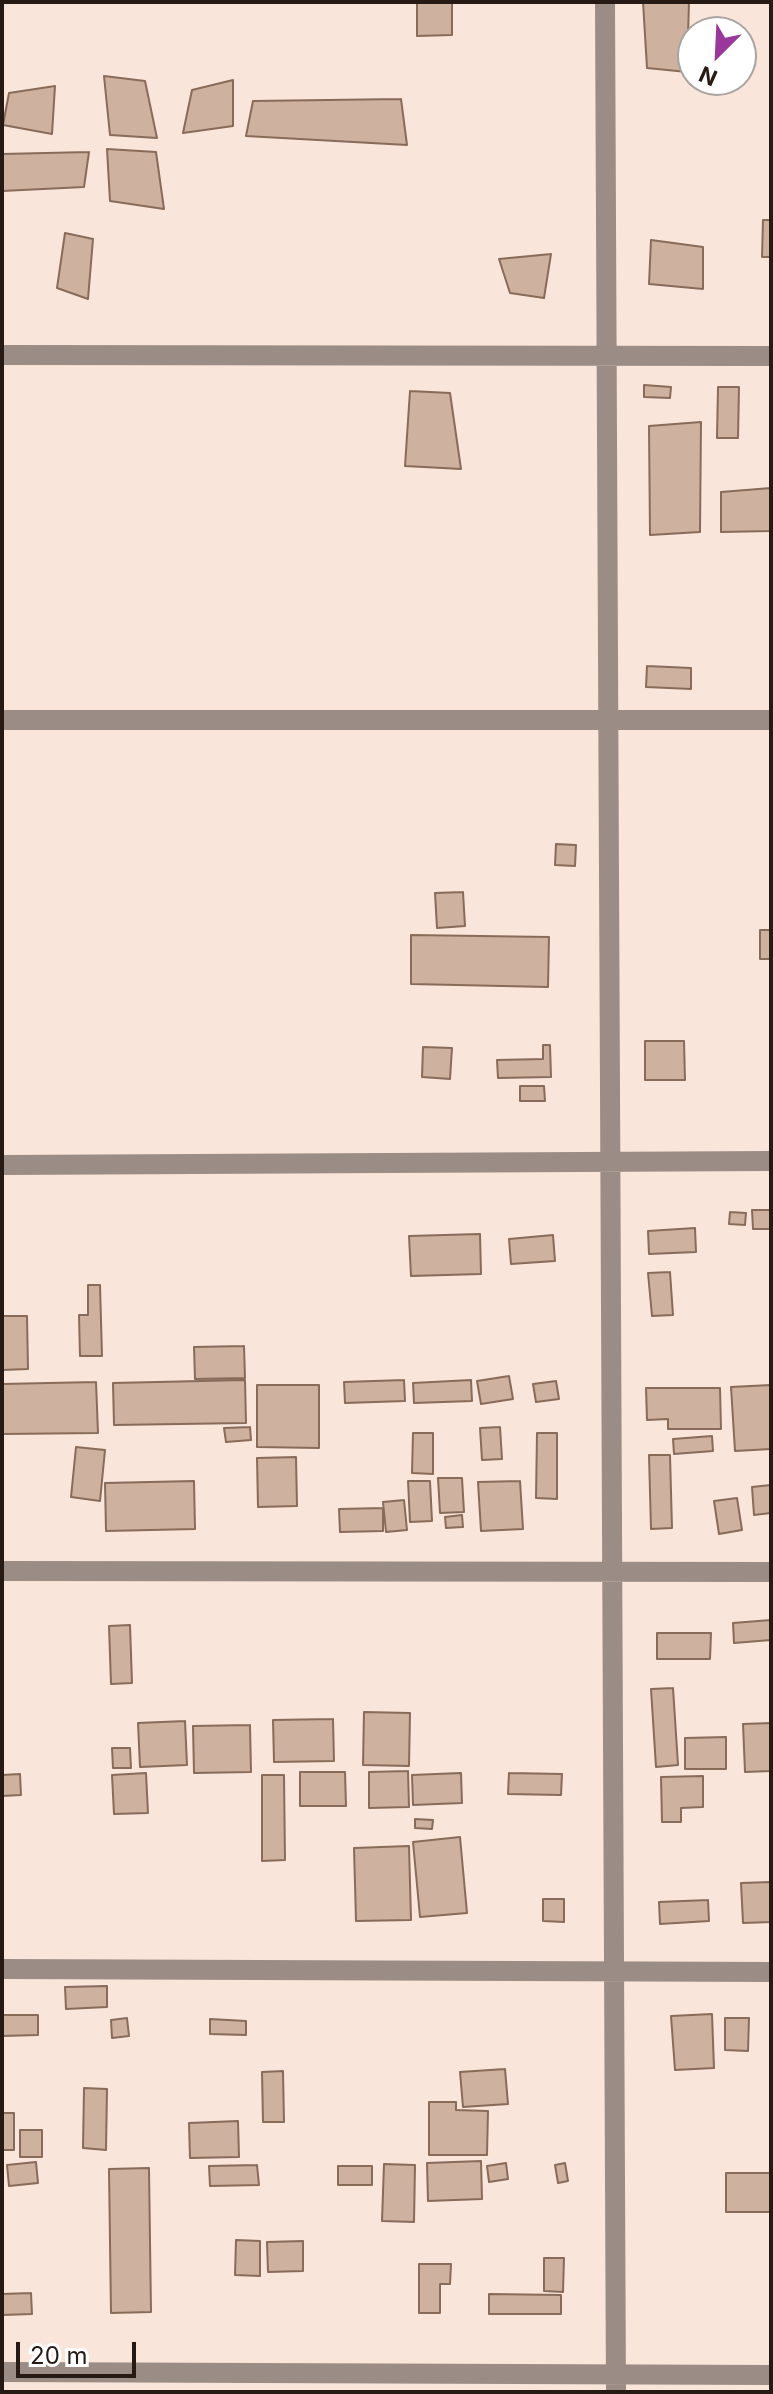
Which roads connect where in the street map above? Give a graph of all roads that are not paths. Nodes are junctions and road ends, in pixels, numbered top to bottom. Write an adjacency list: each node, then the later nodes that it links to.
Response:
1 (605, 2): 4 (street)
2 (2, 355): 4 (street)
3 (771, 356): 4 (street)
4 (606, 357): 5 (street)
5 (608, 719): 6 (street); 7 (street); 9 (street)
6 (2, 720)
7 (771, 720)
8 (771, 1161): 9 (street)
9 (610, 1162): 10 (street); 12 (street)
10 (2, 1165)
11 (2, 1571): 12 (street)
12 (612, 1572): 13 (street); 15 (street)
13 (771, 1572)
14 (2, 1969): 15 (street)
15 (614, 1972): 16 (street); 19 (street)
16 (771, 1972)
17 (2, 2372): 19 (street)
18 (771, 2375): 19 (street)
19 (616, 2383)

